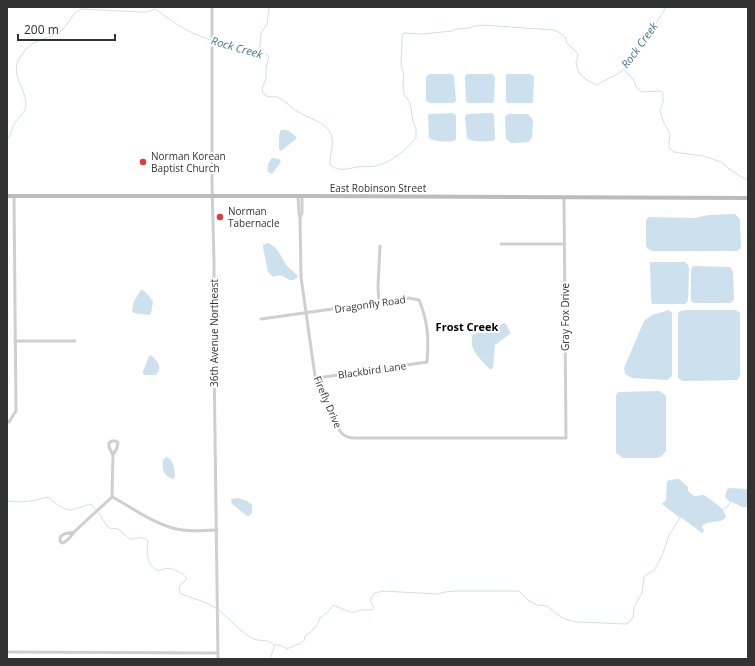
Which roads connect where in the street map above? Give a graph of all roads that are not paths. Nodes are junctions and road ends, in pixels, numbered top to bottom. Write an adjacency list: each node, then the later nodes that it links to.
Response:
1 (212, 7): 4 (street, 36th Avenue Northeast)
2 (7, 196): 3 (street, East Robinson Street)
3 (14, 196): 4 (street, East Robinson Street); 15 (street)
4 (212, 196): 5 (street, East Robinson Street); 22 (street, 36th Avenue Northeast)
5 (300, 196): 6 (street, East Robinson Street); 12 (street, Firefly Drive)
6 (564, 197): 7 (street, East Robinson Street); 9 (street, Gray Fox Drive)
7 (748, 198)
8 (500, 244): 9 (street)
9 (565, 244): 19 (street, Gray Fox Drive)
10 (380, 246): 11 (street)
11 (380, 302): 12 (street, Dragonfly Road); 16 (street, Dragonfly Road)
12 (306, 312): 13 (street, Dragonfly Road); 17 (street, Firefly Drive)
13 (261, 319)
14 (75, 340): 15 (street)
15 (15, 341): 18 (street)
16 (427, 362): 17 (street, Blackbird Lane)
17 (317, 381): 19 (street, Firefly Drive)
18 (9, 422)
19 (566, 438)
20 (114, 455): 21 (street)
21 (112, 497): 22 (street); 23 (street)
22 (217, 530): 25 (street, 36th Avenue Northeast)
23 (74, 532): 23 (street)
24 (7, 652): 25 (street)
25 (218, 652): 26 (street, 36th Avenue Northeast)
26 (218, 659)

